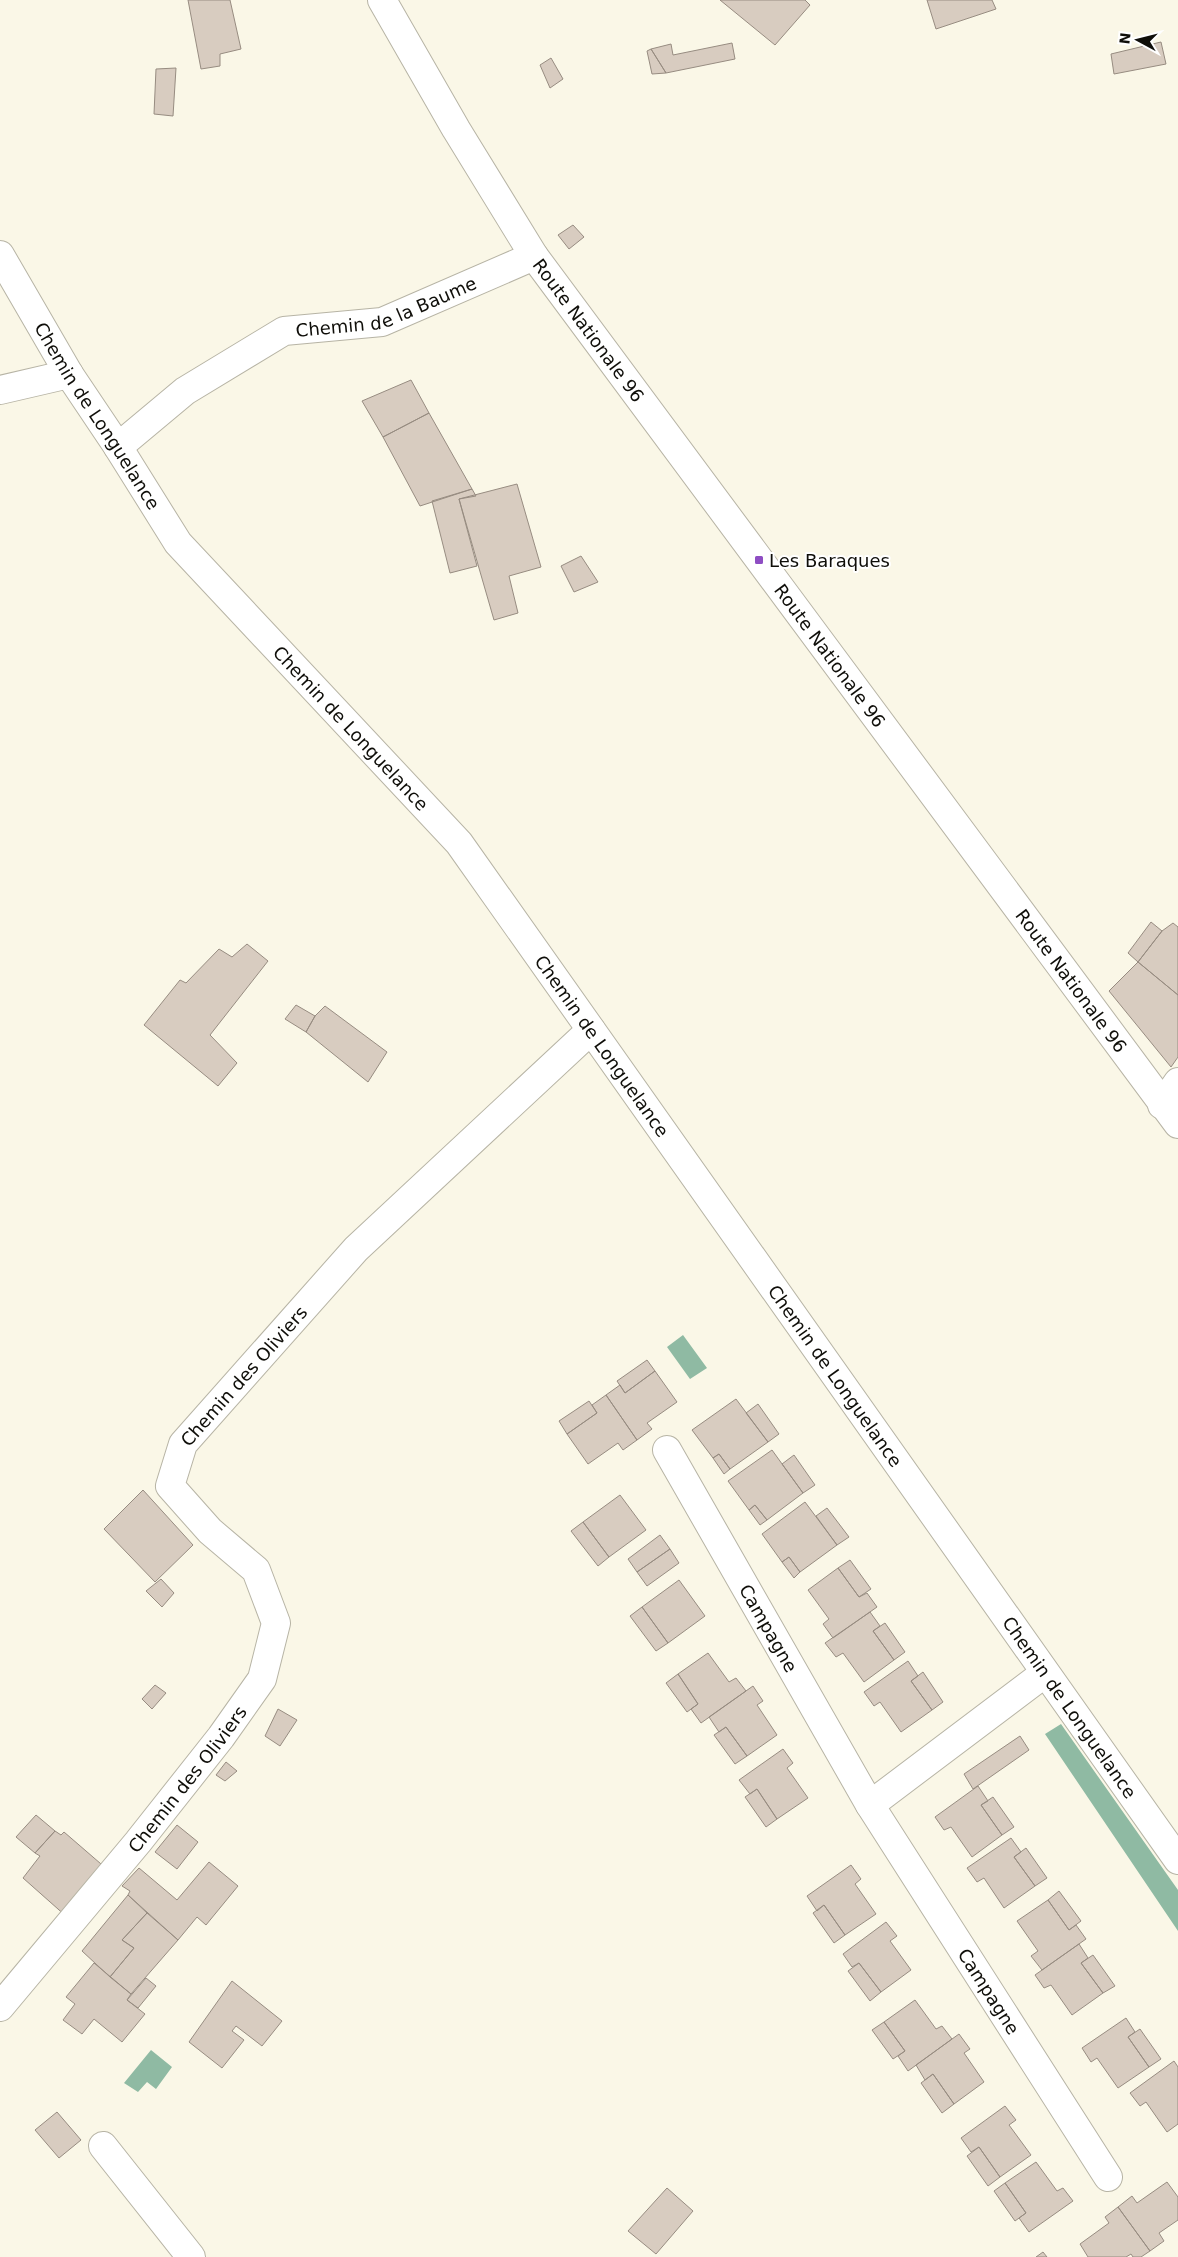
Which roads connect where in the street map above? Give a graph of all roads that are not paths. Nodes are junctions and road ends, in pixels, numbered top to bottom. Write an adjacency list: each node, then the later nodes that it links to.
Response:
1 (382, 0): 3 (street, Route Nationale 96)
2 (0, 255): 4 (street, Chemin de Longuelance)
3 (534, 256): 6 (street, Chemin de la Baume); 9 (street, Route Nationale 96)
4 (69, 374): 5 (street); 6 (street, Chemin de Longuelance)
5 (0, 390)
6 (118, 447): 7 (street, Chemin de Longuelance)
7 (591, 1030): 11 (street, Chemin de Longuelance); 14 (street, Chemin des Oliviers)
8 (1178, 1082): 9 (street)
9 (1170, 1115)
10 (667, 1450): 12 (street, Campagne)
11 (1045, 1673): 12 (street); 13 (street, Chemin de Longuelance)
12 (870, 1805): 16 (street, Campagne)
13 (1178, 1860)
14 (0, 2007)
15 (102, 2146): 17 (street)
16 (1108, 2177)
17 (191, 2257)

